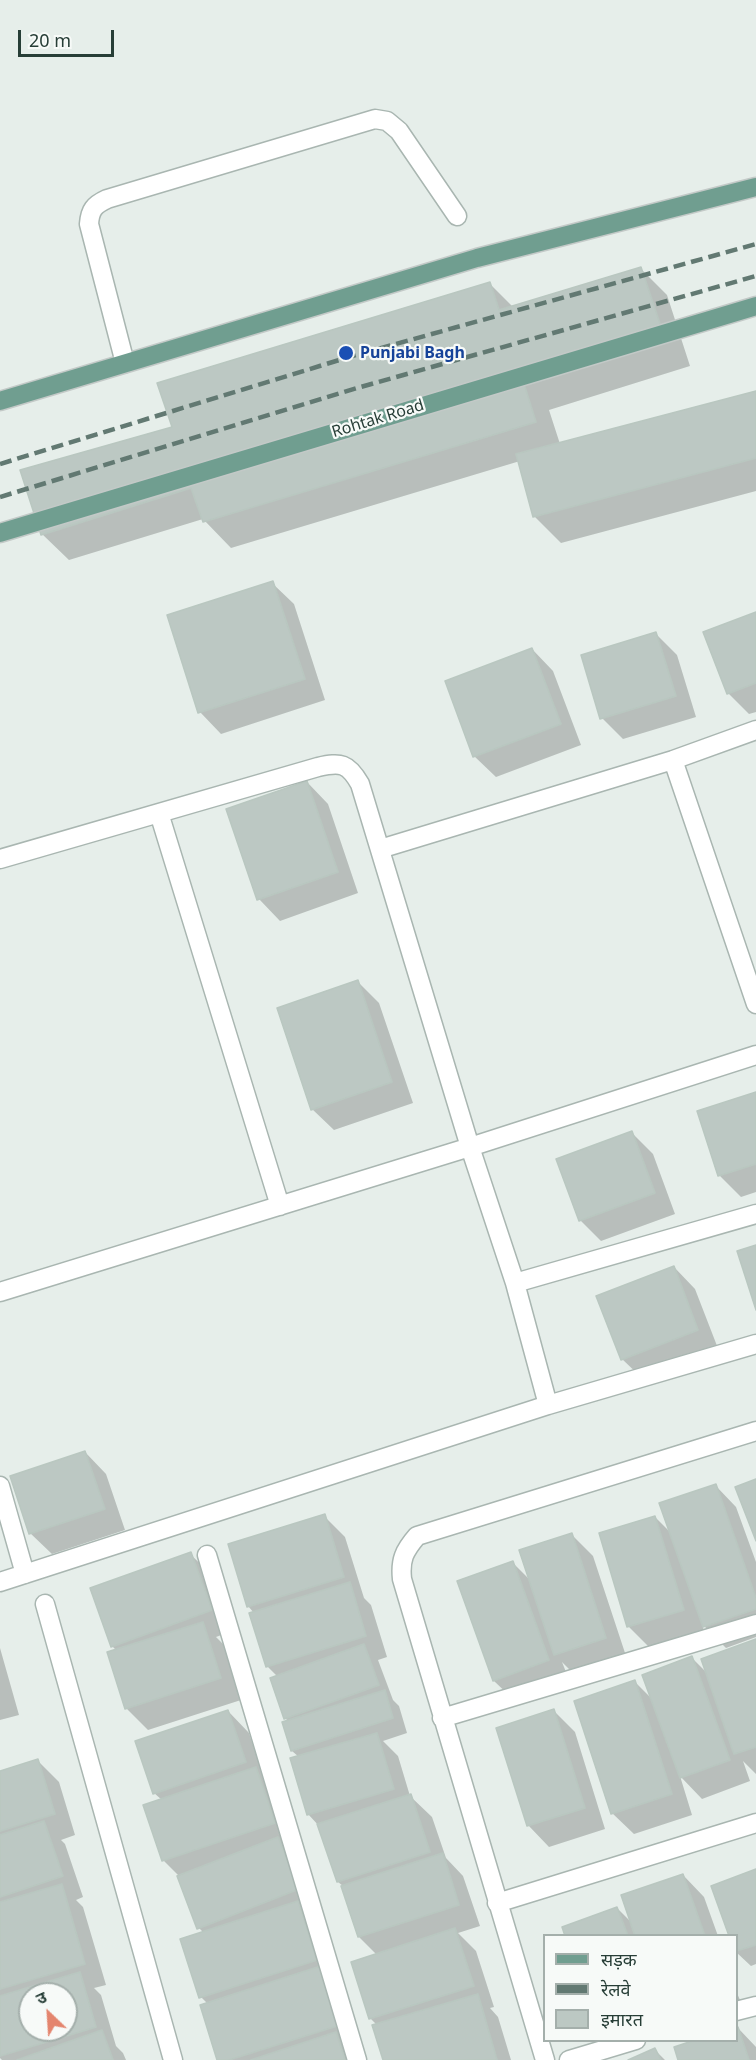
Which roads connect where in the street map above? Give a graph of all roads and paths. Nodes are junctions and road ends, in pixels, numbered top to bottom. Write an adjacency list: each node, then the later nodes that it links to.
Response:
1 (756, 187): 4 (main road)
2 (458, 216): 4 (street)
3 (756, 306): 6 (main road, Rohtak Road)
4 (125, 363): 5 (main road)
5 (0, 401)
6 (0, 533)
7 (756, 730): 8 (street)
8 (673, 760): 10 (street); 12 (street)
9 (159, 813): 10 (street); 11 (street); 15 (street)
10 (380, 849): 14 (street)
11 (0, 859)
12 (756, 1004)
13 (756, 1055): 14 (street)
14 (470, 1147): 15 (street); 17 (street)
15 (280, 1206): 18 (street)
16 (756, 1214): 17 (street)
17 (515, 1283): 20 (street)
18 (0, 1292)
19 (756, 1344): 20 (street)
20 (548, 1405): 24 (street)
21 (756, 1431): 28 (street)
22 (0, 1486): 24 (street)
23 (207, 1555): 35 (street)
24 (25, 1574): 25 (street)
25 (0, 1581)
26 (45, 1604): 34 (street)
27 (756, 1624): 28 (street)
28 (442, 1718): 30 (street)
29 (756, 1823): 30 (street)
30 (497, 1903): 36 (street)
31 (756, 2006): 32 (street)
32 (738, 2010)
33 (629, 2042): 37 (street)
34 (173, 2060)
35 (357, 2060)
36 (545, 2060)
37 (569, 2060)

